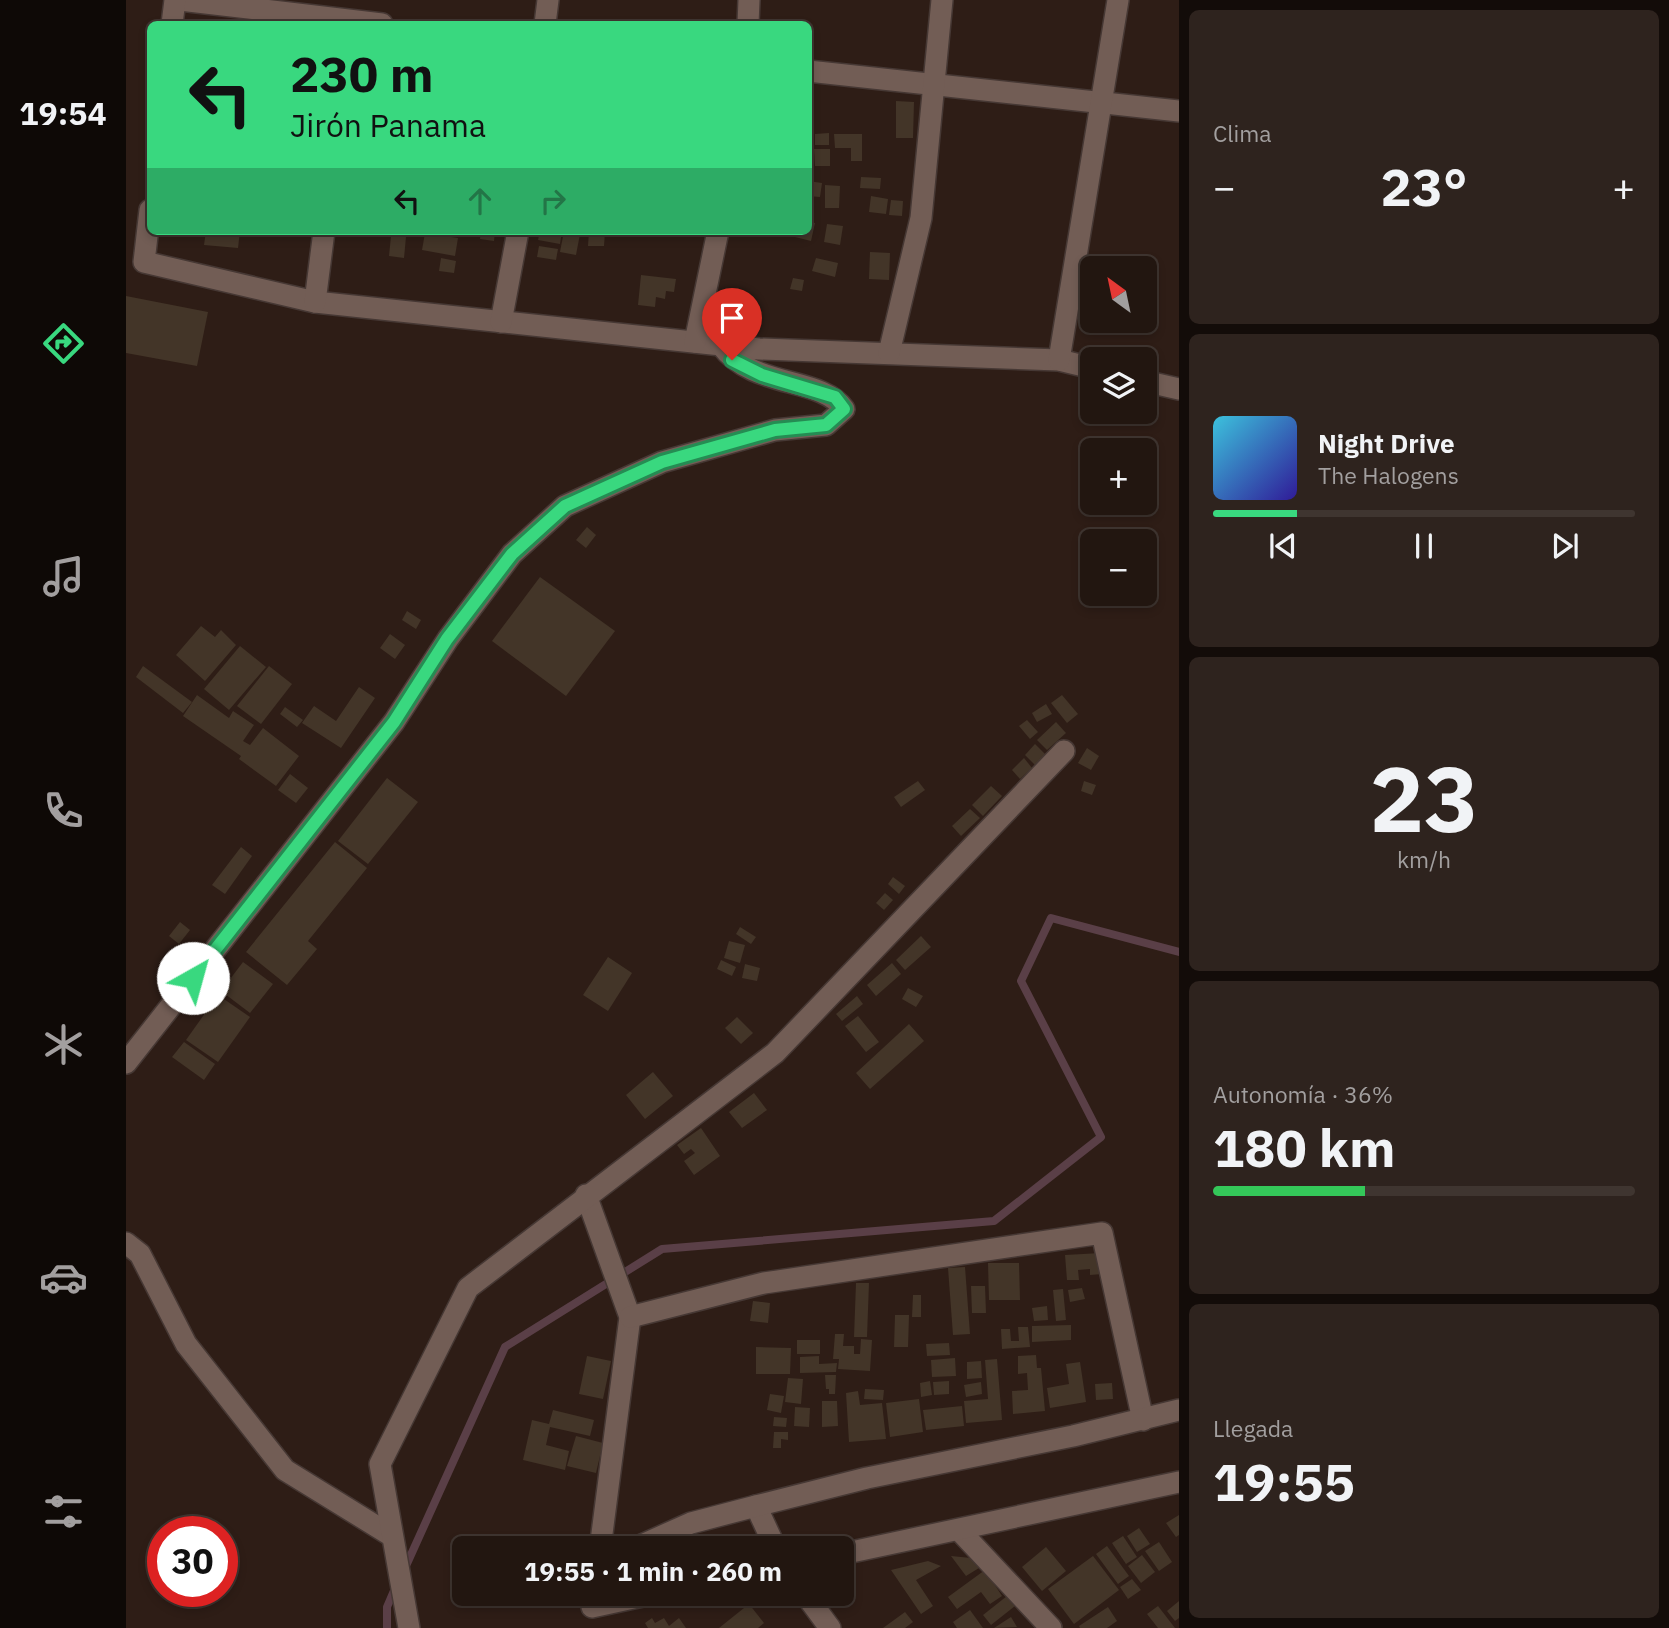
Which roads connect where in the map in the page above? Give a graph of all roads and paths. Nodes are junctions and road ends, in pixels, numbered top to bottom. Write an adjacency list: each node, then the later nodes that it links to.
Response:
1 (178, 0): 6 (street); 7 (street)
2 (548, 0): 9 (street)
3 (749, 0): 10 (street)
4 (942, 0): 12 (street)
5 (1118, 0): 13 (street)
6 (351, 15): 8 (street)
7 (173, 21)
8 (372, 21)
9 (545, 21)
10 (748, 21)
11 (812, 71): 12 (street)
12 (933, 84): 13 (street); 23 (street)
13 (1104, 103): 14 (street); 24 (street)
14 (1179, 111)
15 (147, 235): 19 (street)
16 (323, 235): 19 (street)
17 (516, 235): 20 (street)
18 (717, 235): 21 (street)
19 (315, 302): 20 (street)
20 (500, 322): 21 (street)
21 (695, 342): 22 (street)
22 (721, 345): 23 (street); 29 (street)
23 (889, 354): 24 (street)
24 (1059, 360): 25 (street)
25 (1080, 365)
26 (1157, 384): 27 (street)
27 (1179, 389)
28 (1064, 751): 30 (street)
29 (126, 1063)
30 (586, 1195): 32 (street); 38 (street)
31 (126, 1243): 38 (street)
32 (630, 1317): 34 (street); 39 (street)
33 (1179, 1410): 34 (street)
34 (1143, 1420): 36 (street)
35 (1175, 1490): 37 (street)
36 (756, 1506): 40 (street); 41 (street)
37 (960, 1531): 42 (street); 46 (street)
38 (392, 1536): 44 (street)
39 (602, 1536)
40 (661, 1536)
41 (770, 1536)
42 (854, 1552)
43 (814, 1606): 45 (street)
44 (409, 1628)
45 (830, 1628)
46 (1051, 1628)

